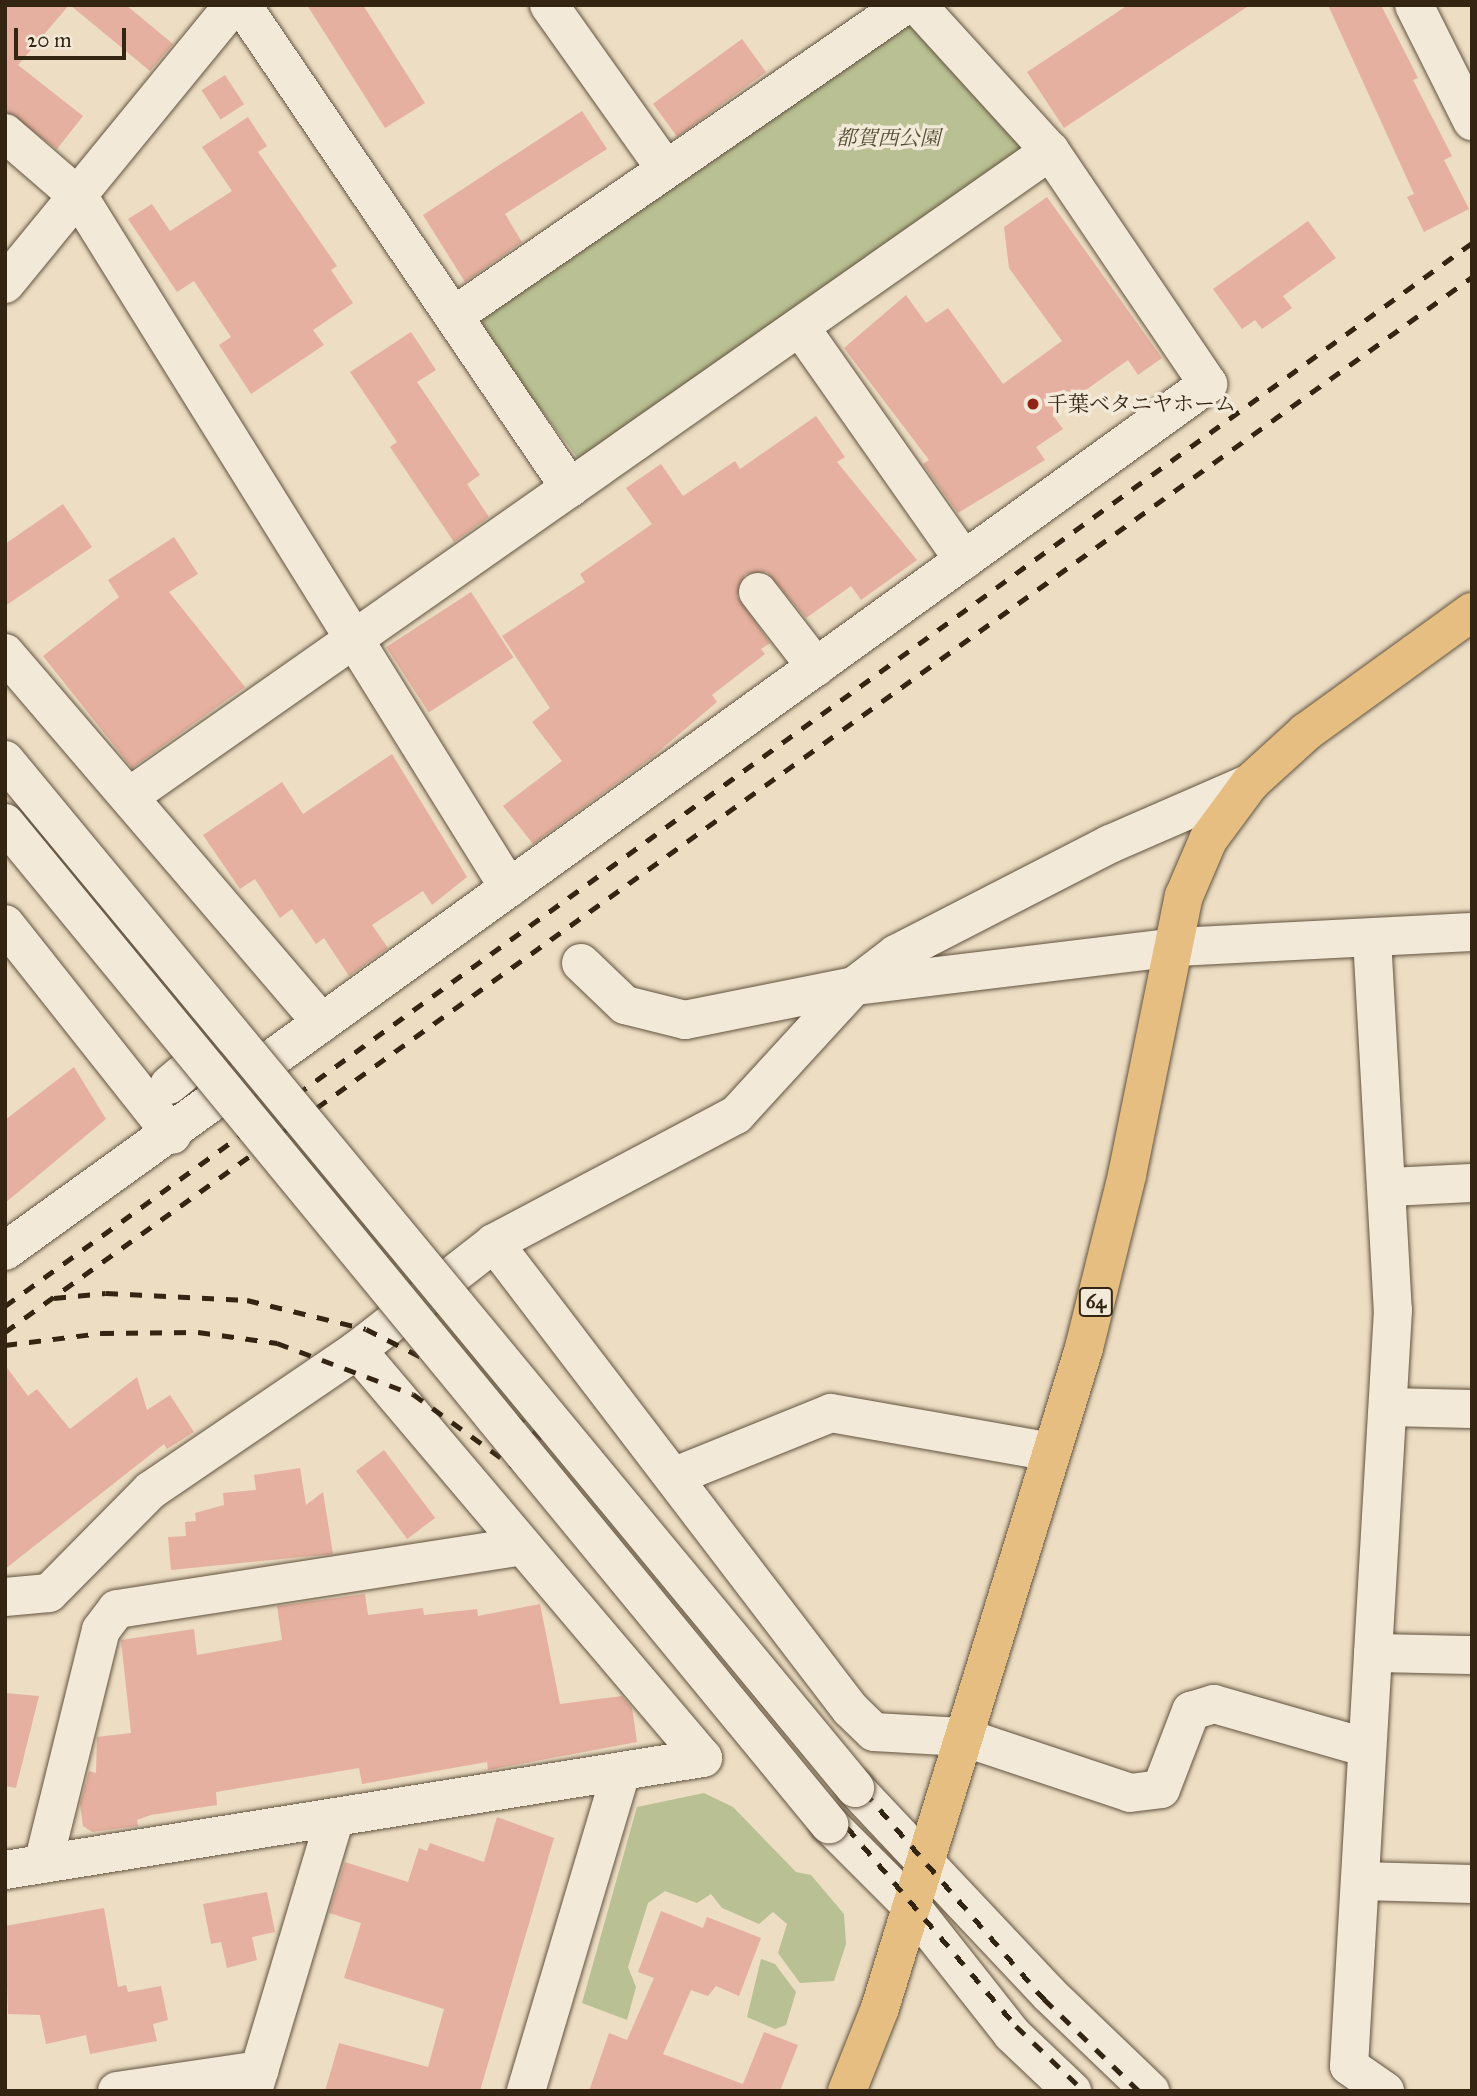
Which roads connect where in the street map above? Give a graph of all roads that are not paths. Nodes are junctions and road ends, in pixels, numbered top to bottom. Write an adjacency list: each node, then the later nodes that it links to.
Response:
1 (233, 5): 11 (street)
2 (242, 5): 13 (street)
3 (549, 5): 10 (street)
4 (905, 5): 10 (street)
5 (917, 5): 9 (street)
6 (1414, 5): 7 (street)
7 (1472, 121)
8 (5, 133): 11 (street)
9 (1050, 151): 14 (street); 16 (street)
10 (665, 168): 13 (street)
11 (79, 197): 12 (street); 19 (street)
12 (5, 284)
13 (455, 315): 15 (street)
14 (800, 327): 15 (street); 16 (street)
15 (570, 488): 19 (street)
16 (964, 560): 21 (street)
17 (758, 592): 21 (street)
18 (1472, 612): 23 (main road, 64)
19 (356, 638): 24 (street); 26 (street)
20 (5, 653): 24 (street)
21 (816, 667): 26 (street)
22 (5, 760): 53 (street, bridge)
23 (1250, 783): 30 (main road, 64); 32 (street)
24 (130, 796): 33 (street)
25 (5, 823): 57 (street, bridge)
26 (509, 888): 33 (street)
27 (5, 924): 34 (street)
28 (1472, 932): 29 (street)
29 (1372, 938): 30 (street); 36 (street)
30 (1176, 947): 32 (street); 42 (main road, 64)
31 (581, 963): 32 (street)
32 (854, 986): 37 (street)
33 (323, 1023): 34 (street)
34 (172, 1135): 38 (street)
35 (1472, 1183): 36 (street)
36 (1389, 1187): 40 (street)
37 (494, 1243): 39 (street); 43 (street)
38 (5, 1251)
39 (357, 1350): 44 (street); 45 (street)
40 (1388, 1407): 41 (street); 46 (street)
41 (1472, 1409)
42 (1052, 1451): 43 (street); 48 (main road, 64)
43 (675, 1476): 48 (street)
44 (519, 1547): 50 (street); 52 (street)
45 (5, 1597)
46 (1373, 1653): 47 (street); 49 (street)
47 (1472, 1655)
48 (963, 1737): 49 (street); 53 (main road, 64)
49 (1367, 1748): 55 (street)
50 (621, 1773): 51 (street); 60 (street)
51 (335, 1818): 52 (street); 58 (street)
52 (43, 1864): 54 (street)
53 (925, 1864): 57 (main road, 64); 63 (street)
54 (5, 1870)
55 (1360, 1881): 56 (street); 64 (street)
56 (1472, 1884)
57 (911, 1906): 61 (main road, 64); 62 (street)
58 (256, 2080): 59 (street)
59 (117, 2091)
60 (526, 2091)
61 (847, 2091)
62 (1072, 2091)
63 (1150, 2091)
64 (1385, 2091)

